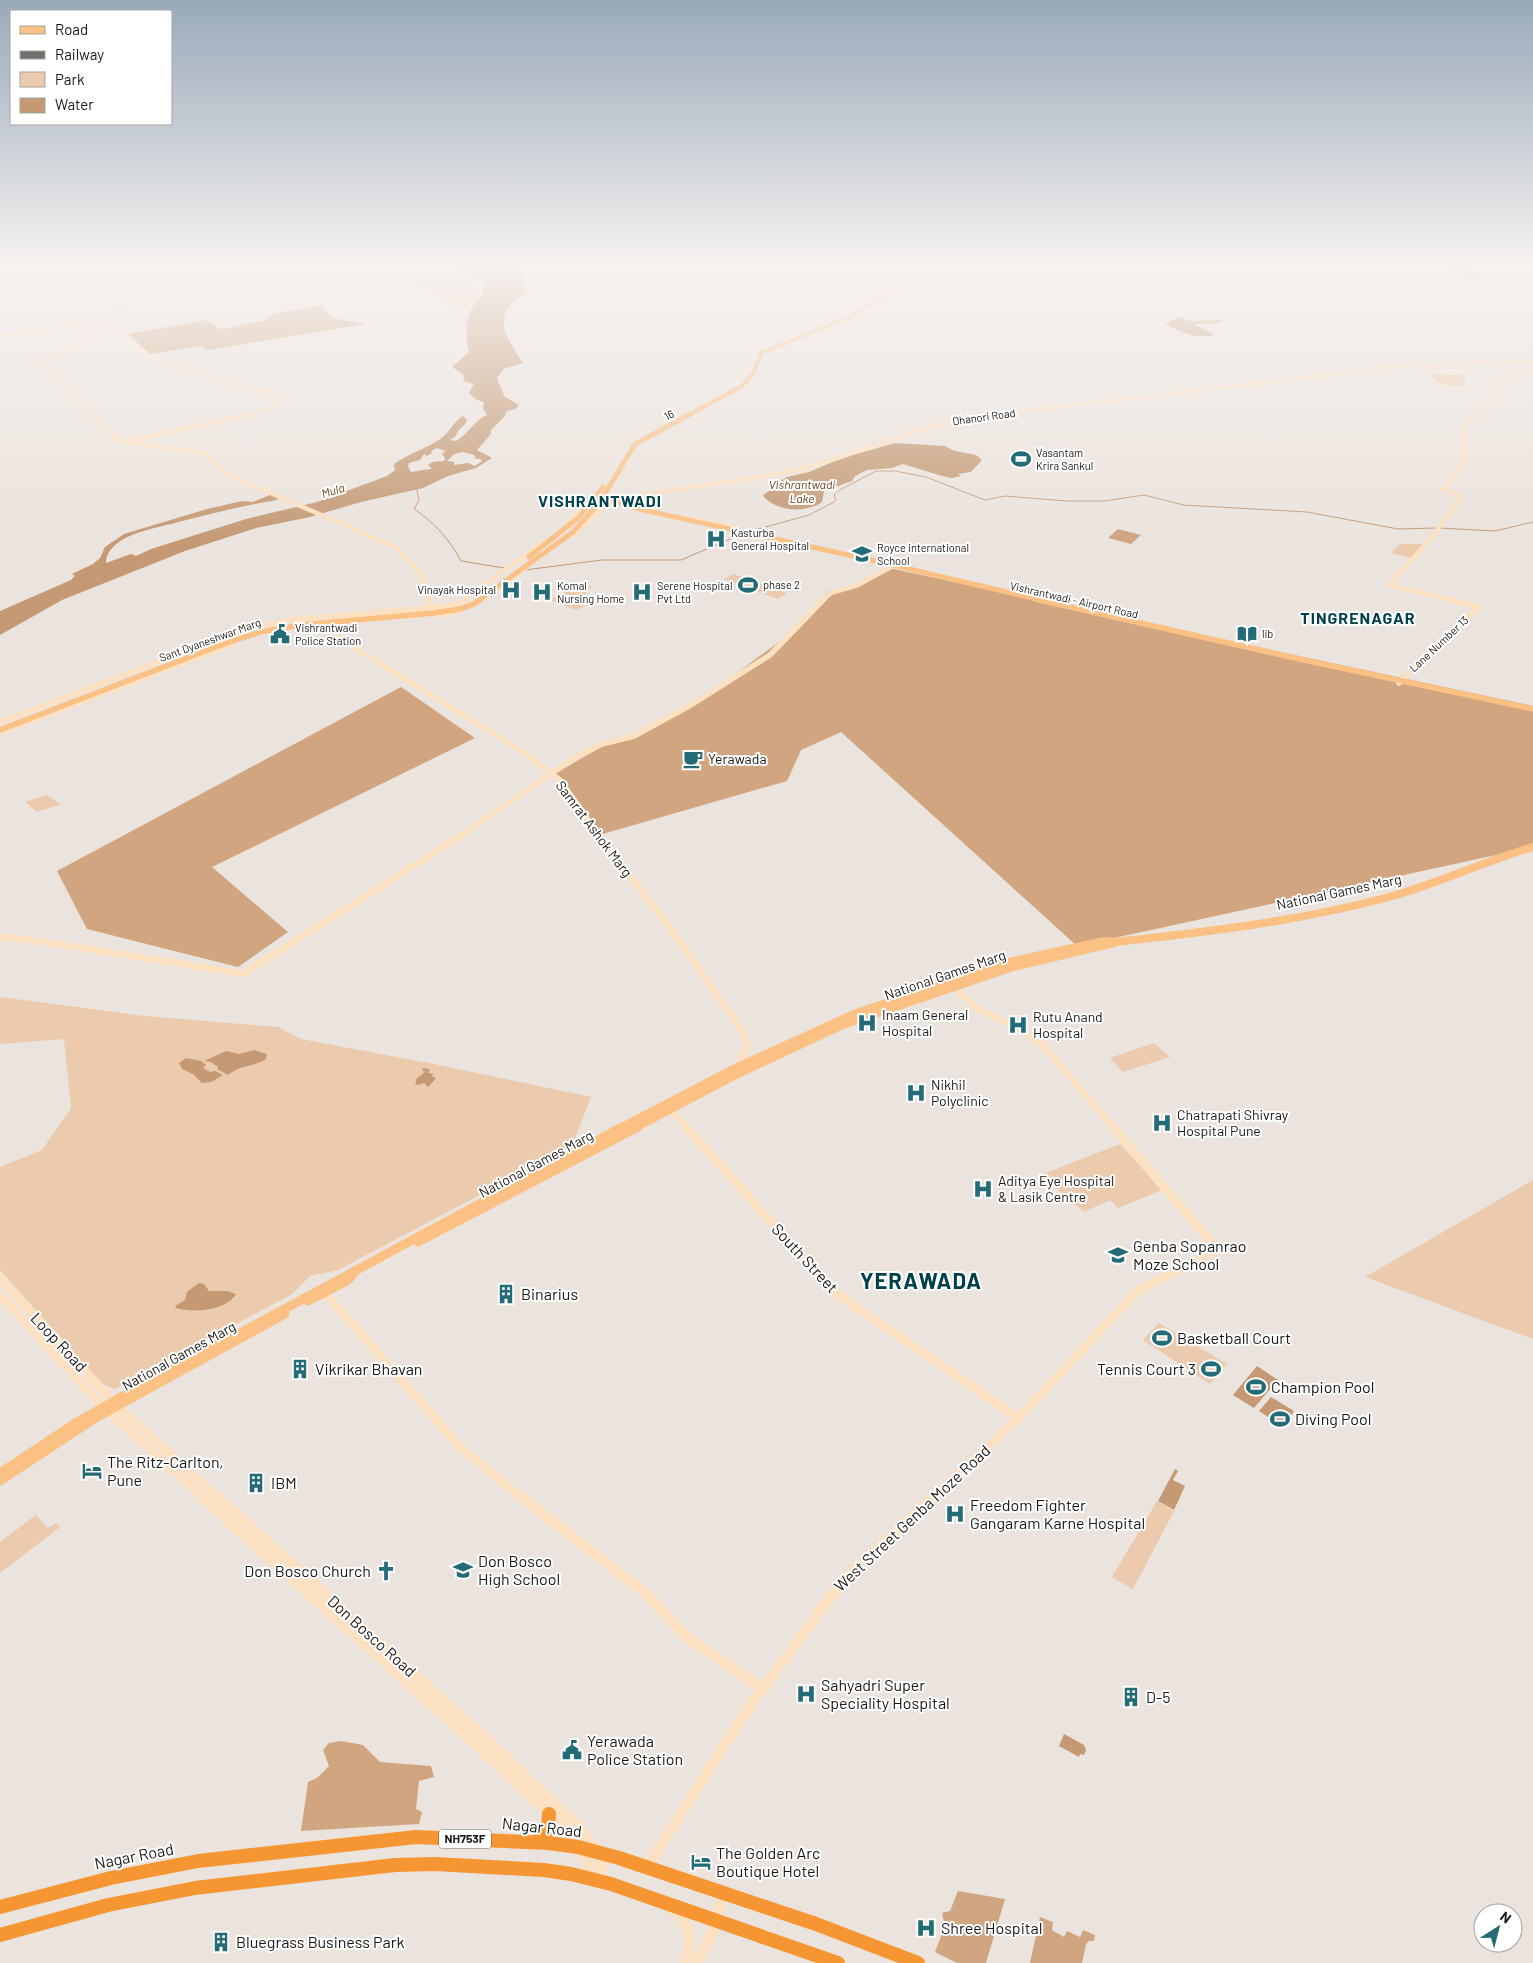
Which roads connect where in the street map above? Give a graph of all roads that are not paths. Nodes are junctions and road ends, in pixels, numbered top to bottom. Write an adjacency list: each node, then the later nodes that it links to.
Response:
1 (45, 359): 7 (street)
2 (156, 359): 7 (street)
3 (758, 359): 6 (main road, 16)
4 (1533, 361): 11 (street, Dhanori Road)
5 (1533, 369): 19 (street, Lane Number 13)
6 (644, 438): 8 (main road, 16); 10 (main road, Sant Dyaneshwar Marg)
7 (122, 443): 17 (street)
8 (626, 457): 9 (main road, Sant Dyaneshwar Marg)
9 (601, 500): 10 (main road, Vishrantwadi - Airport Road); 12 (main road, Vishrantwadi - Airport Road); 14 (main road, Sant Dyaneshwar Marg)
10 (594, 501): 16 (main road, Sant Dyaneshwar Marg)
11 (630, 501): 12 (street); 13 (street)
12 (612, 503): 13 (main road, Vishrantwadi - Airport Road); 14 (street)
13 (746, 534): 15 (main road, Vishrantwadi - Airport Road)
14 (567, 537): 16 (main road, Sant Dyaneshwar Marg)
15 (889, 566): 19 (main road, Vishrantwadi - Airport Road); 22 (street)
16 (516, 570): 17 (street); 17 (main road, Sant Dyaneshwar Marg); 17 (street)
17 (433, 612): 18 (main road, Sant Dyaneshwar Marg)
18 (319, 622): 21 (main road, Sant Dyaneshwar Marg); 22 (street, Samrat Ashok Marg)
19 (1400, 682): 20 (main road, Vishrantwadi - Airport Road)
20 (1533, 710)
21 (0, 728)
22 (551, 773): 24 (street); 26 (street, Samrat Ashok Marg)
23 (1533, 848): 25 (main road, National Games Marg)
24 (0, 937)
25 (951, 984): 26 (main road, National Games Marg); 34 (street, West Street Genba Moze Road)
26 (744, 1067): 27 (main road, National Games Marg)
27 (668, 1106): 28 (main road, National Games Marg); 34 (street, South Street)
28 (349, 1276): 30 (main road, National Games Marg); 32 (main road); 33 (main road, National Games Marg)
29 (0, 1278): 33 (street, Loop Road)
30 (325, 1293): 33 (main road, National Games Marg); 38 (street)
31 (0, 1295): 33 (street, Loop Road)
32 (158, 1379): 36 (main road); 37 (main road)
33 (110, 1405): 35 (main road, National Games Marg); 39 (street, Don Bosco Road); 42 (street, Don Bosco Road)
34 (1018, 1418): 38 (street, West Street Genba Moze Road)
35 (76, 1425): 36 (main road, National Games Marg); 37 (main road, National Games Marg)
36 (0, 1472)
37 (0, 1479)
38 (763, 1688): 43 (street, West Street Genba Moze Road)
39 (549, 1814): 40 (highway); 41 (street, Don Bosco Road)
40 (536, 1842): 41 (highway, Nagar Road / NH753F); 47 (highway, Nagar Road / NH753F)
41 (582, 1848): 42 (highway, Nagar Road / NH753F); 44 (street, Don Bosco Road)
42 (598, 1852): 43 (highway, Nagar Road / NH753F); 44 (street)
43 (647, 1867): 45 (highway, Nagar Road / NH753F)
44 (594, 1880): 46 (highway, NH753F); 49 (highway, NH753F)
45 (724, 1892): 48 (street); 53 (highway, Nagar Road / NH753F)
46 (660, 1901): 48 (highway, NH753F); 50 (street)
47 (0, 1907)
48 (716, 1920): 51 (street); 52 (highway, NH753F)
49 (0, 1935)
50 (685, 1963)
51 (697, 1963)
52 (838, 1963)
53 (918, 1963)

